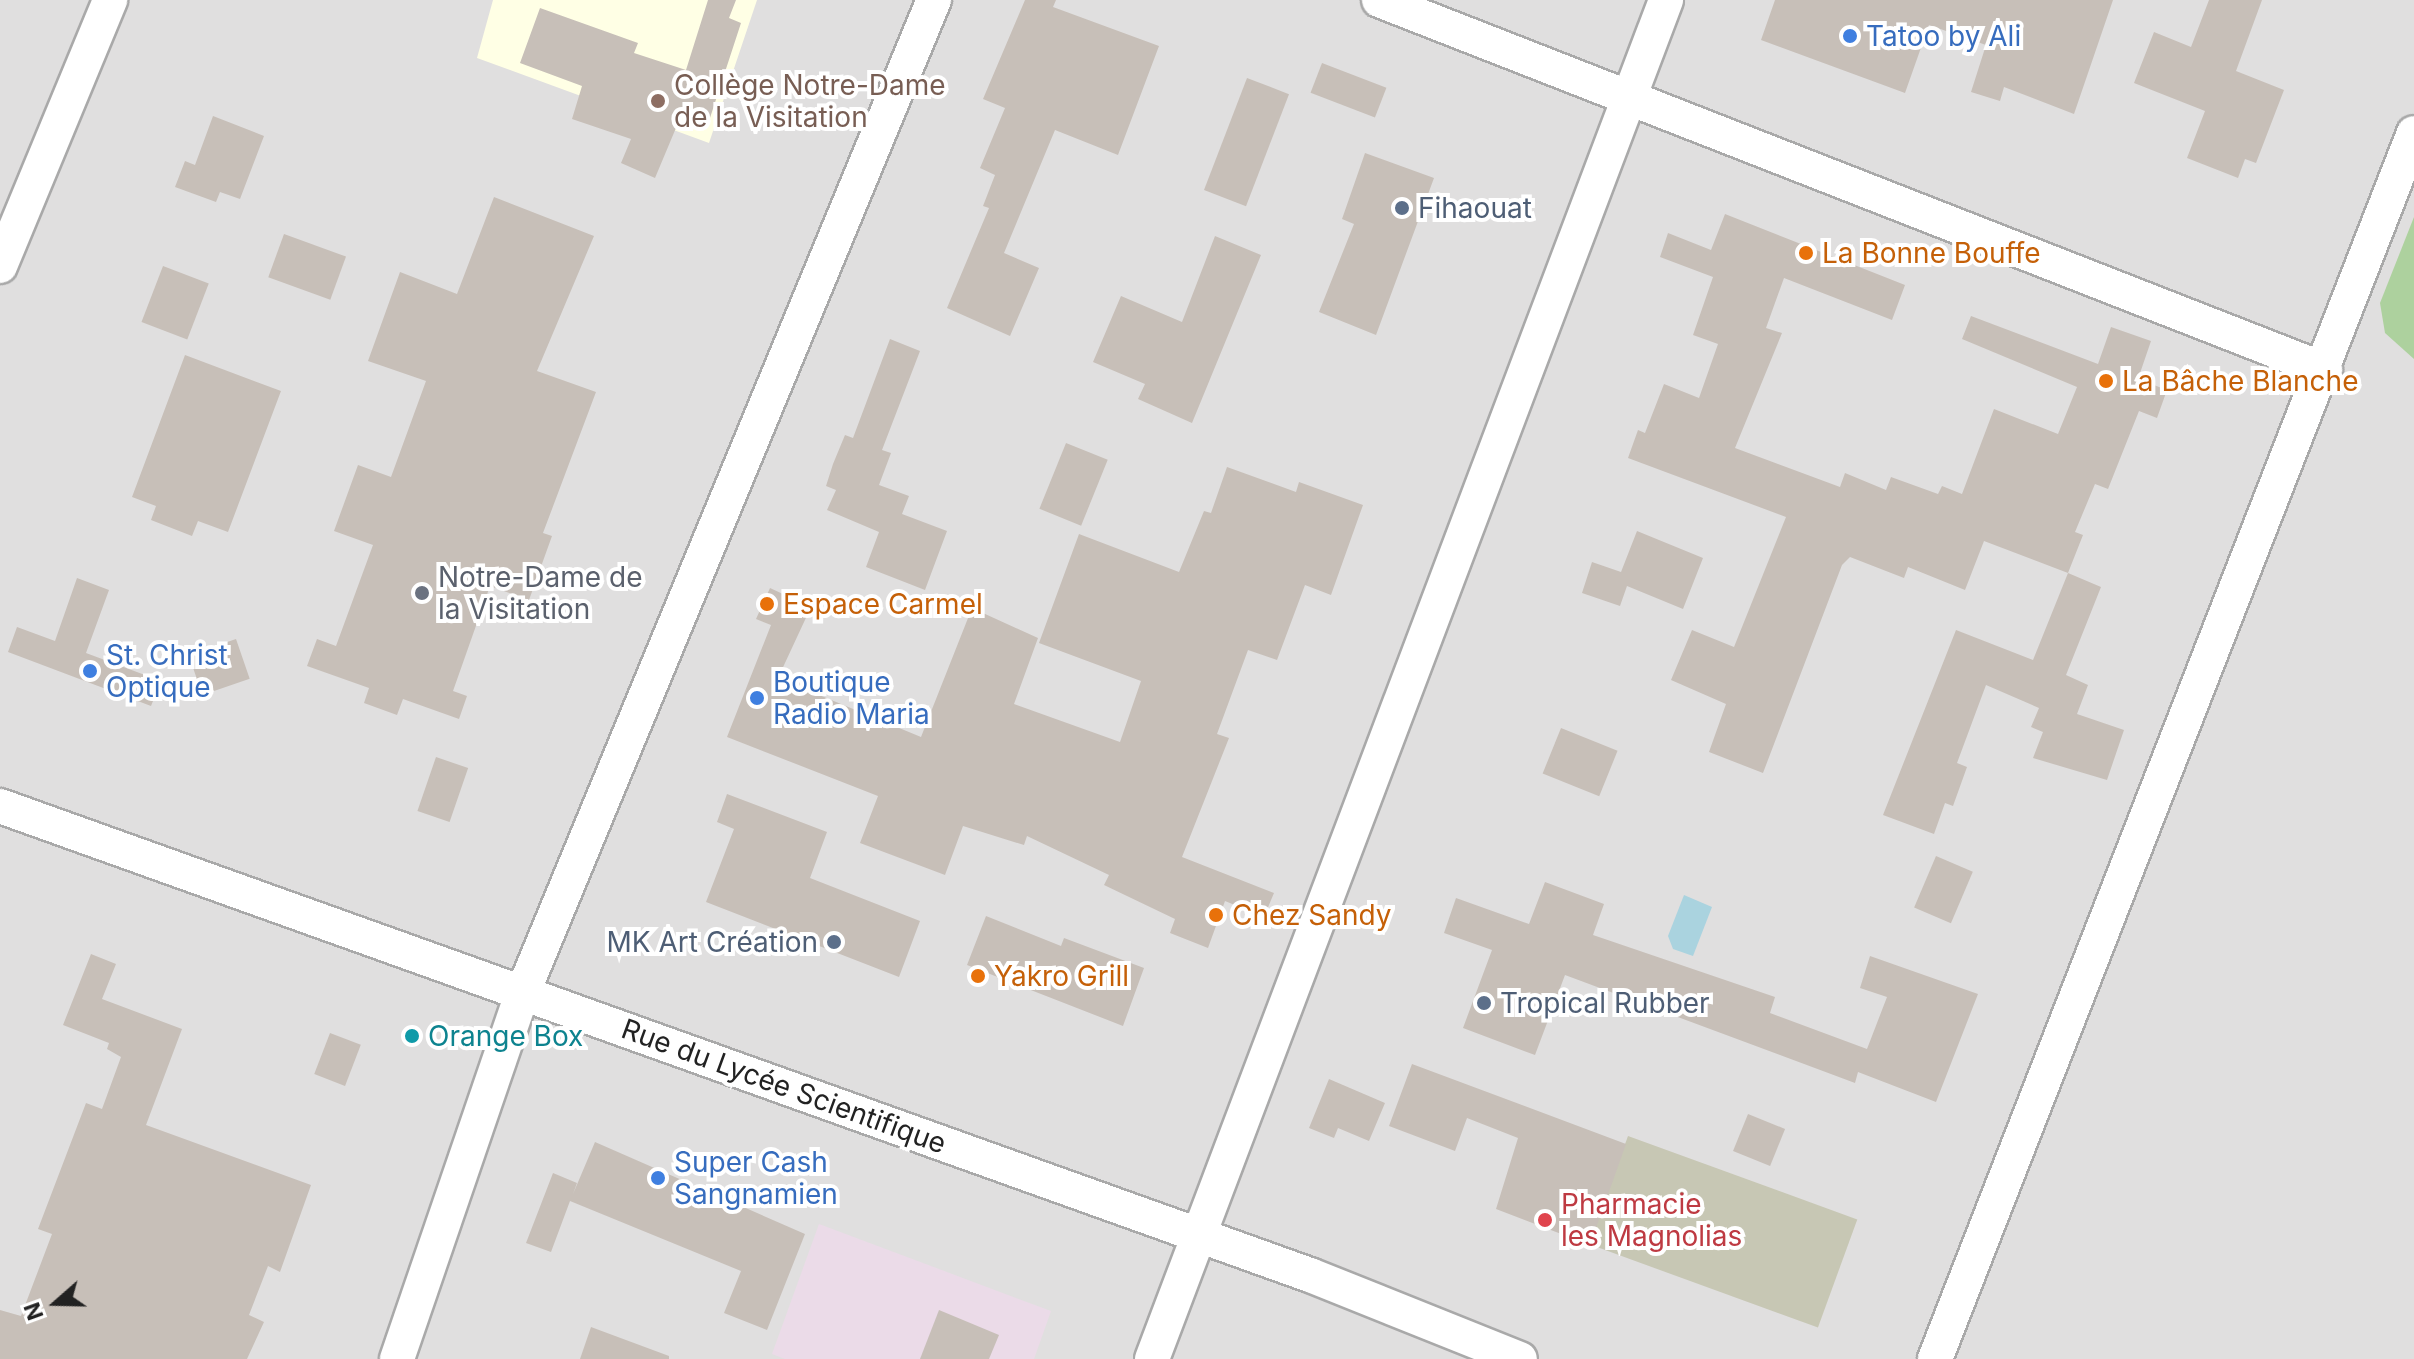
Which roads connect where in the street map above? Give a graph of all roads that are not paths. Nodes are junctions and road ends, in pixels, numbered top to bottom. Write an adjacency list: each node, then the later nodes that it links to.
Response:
1 (110, 0): 7 (street)
2 (934, 0): 10 (street)
3 (1379, 0): 5 (street)
4 (1666, 0): 5 (street)
5 (1627, 101): 8 (street); 11 (street)
6 (2414, 133): 8 (street)
7 (0, 266)
8 (2325, 370): 15 (street)
9 (0, 806): 10 (street, Rue du Lycée Scientifique)
10 (523, 992): 11 (street, Rue du Lycée Scientifique); 12 (street)
11 (1199, 1236): 13 (street); 14 (street, Rue du Lycée Scientifique)
12 (397, 1359)
13 (1152, 1359)
14 (1520, 1359)
15 (1935, 1359)

